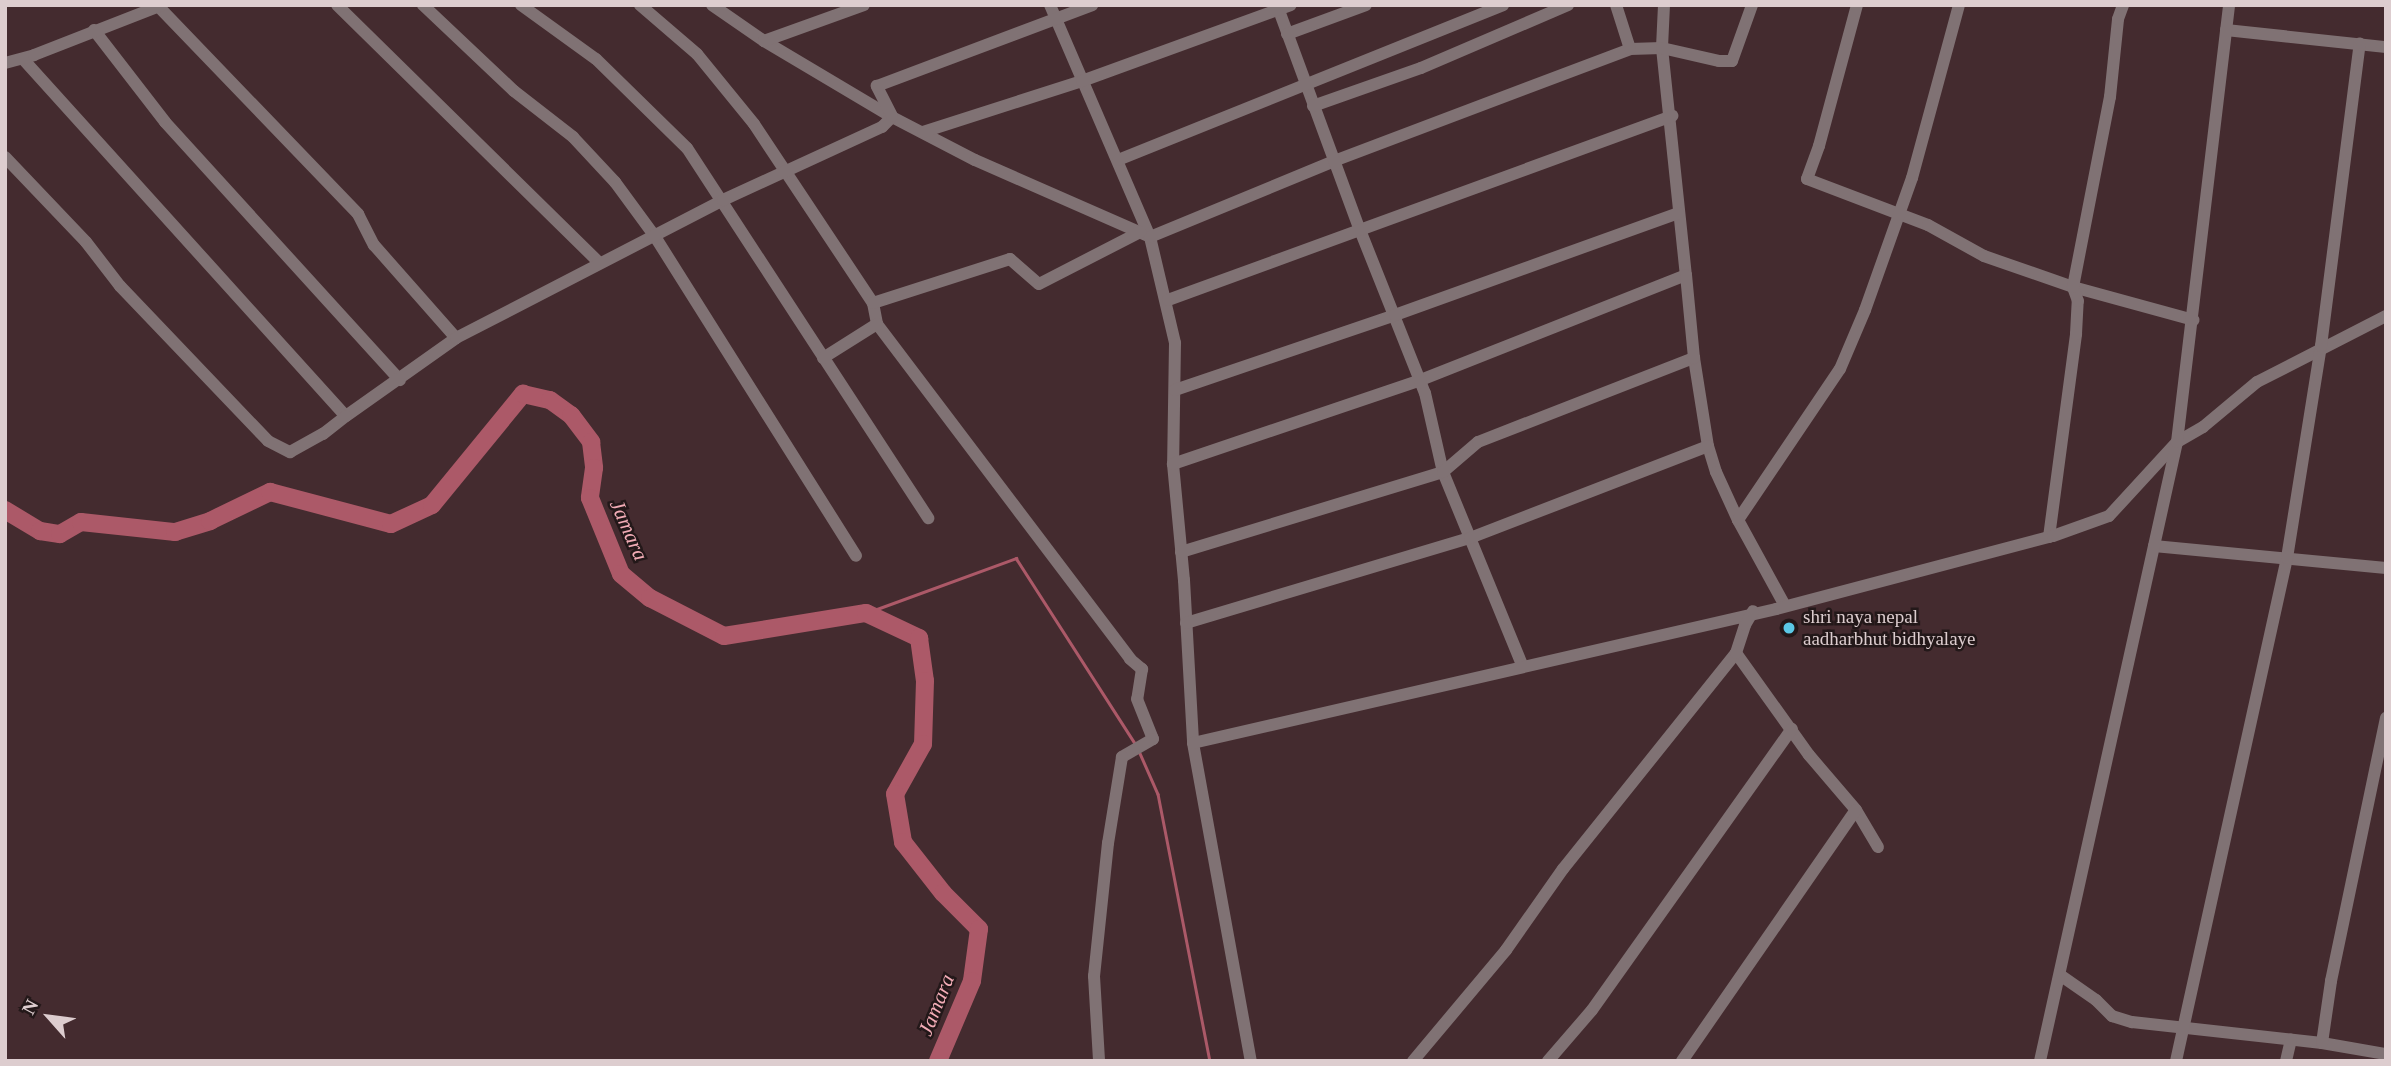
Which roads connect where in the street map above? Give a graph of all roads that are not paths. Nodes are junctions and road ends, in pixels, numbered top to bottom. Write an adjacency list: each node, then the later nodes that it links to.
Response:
1 (337, 5): 49 (street)
2 (422, 5): 48 (street)
3 (521, 5): 43 (street)
4 (640, 5): 42 (street)
5 (712, 5): 26 (street)
6 (864, 5): 26 (street)
7 (1050, 5): 22 (street)
8 (1092, 5): 22 (street)
9 (1292, 5): 21 (street)
10 (1366, 5): 25 (street)
11 (1503, 5): 34 (street)
12 (1568, 5): 35 (street)
13 (1616, 5): 30 (street)
14 (1664, 5): 29 (street)
15 (1752, 5): 29 (street)
16 (1857, 5): 45 (street)
17 (1959, 5): 45 (street)
18 (2123, 5): 51 (street)
19 (2229, 5): 24 (street)
20 (160, 6): 23 (street); 58 (street)
21 (1278, 8): 25 (street); 33 (street)
22 (1056, 20): 33 (street); 37 (street)
23 (94, 30): 31 (street); 62 (street)
24 (2226, 30): 27 (street); 56 (street)
25 (1287, 34): 34 (street)
26 (764, 41): 37 (street)
27 (2360, 43): 28 (street); 59 (street)
28 (2386, 47)
29 (1662, 48): 30 (street); 36 (street)
30 (1630, 49): 41 (street)
31 (23, 59): 32 (street); 65 (street)
32 (5, 63)
33 (1082, 81): 38 (street); 40 (street)
34 (1306, 85): 35 (street); 40 (street)
35 (1313, 106): 41 (street)
36 (1672, 116): 44 (street); 46 (street)
37 (892, 117): 38 (street); 42 (street)
38 (923, 132): 47 (street)
39 (5, 157): 65 (street)
40 (1118, 160): 47 (street)
41 (1334, 161): 46 (street); 47 (street)
42 (787, 174): 43 (street); 53 (street)
43 (723, 200): 48 (street); 61 (street)
44 (1678, 213): 50 (street); 54 (street)
45 (1899, 215): 51 (street); 71 (street)
46 (1360, 230): 52 (street); 54 (street)
47 (1145, 234): 52 (street); 53 (street)
48 (654, 235): 49 (street); 76 (street)
49 (600, 263): 58 (street)
50 (1686, 275): 60 (street); 63 (street)
51 (2073, 287): 56 (street); 72 (street)
52 (1168, 300): 64 (street)
53 (873, 303): 57 (street)
54 (1395, 315): 63 (street); 64 (street)
55 (2386, 316): 59 (street)
56 (2194, 320): 66 (street)
57 (877, 324): 61 (street); 94 (street)
58 (456, 338): 62 (street)
59 (2321, 346): 66 (street); 77 (street)
60 (1694, 358): 67 (street); 69 (street)
61 (823, 359): 70 (street)
62 (400, 380): 65 (street)
63 (1420, 380): 68 (street); 69 (street)
64 (1175, 390): 68 (street)
65 (345, 416)
66 (2177, 442): 72 (street); 74 (street)
67 (1708, 446): 71 (street); 73 (street)
68 (1173, 464): 75 (street)
69 (1443, 472): 73 (street); 75 (street)
70 (928, 518)
71 (1738, 520): 79 (street)
72 (2049, 537): 79 (street)
73 (1471, 538): 81 (street); 83 (street)
74 (2154, 546): 77 (street); 89 (street)
75 (1181, 552): 81 (street)
76 (856, 556)
77 (2287, 558): 78 (street); 90 (street)
78 (2386, 568)
79 (1785, 606): 80 (street)
80 (1753, 611): 82 (street); 83 (street)
81 (1186, 623): 86 (street)
82 (1736, 653): 85 (street); 96 (street)
83 (1522, 665): 86 (street)
84 (2386, 718): 92 (street)
85 (1792, 729): 87 (street); 97 (street)
86 (1193, 743): 95 (street)
87 (1856, 810): 88 (street); 98 (street)
88 (1878, 847)
89 (2060, 975): 90 (street); 99 (street)
90 (2183, 1029): 91 (street); 100 (street)
91 (2291, 1040): 92 (street); 101 (street)
92 (2322, 1044): 93 (street)
93 (2386, 1054)
94 (1099, 1061)
95 (1251, 1061)
96 (1413, 1061)
97 (1548, 1061)
98 (1682, 1061)
99 (2040, 1061)
100 (2176, 1061)
101 (2286, 1061)

